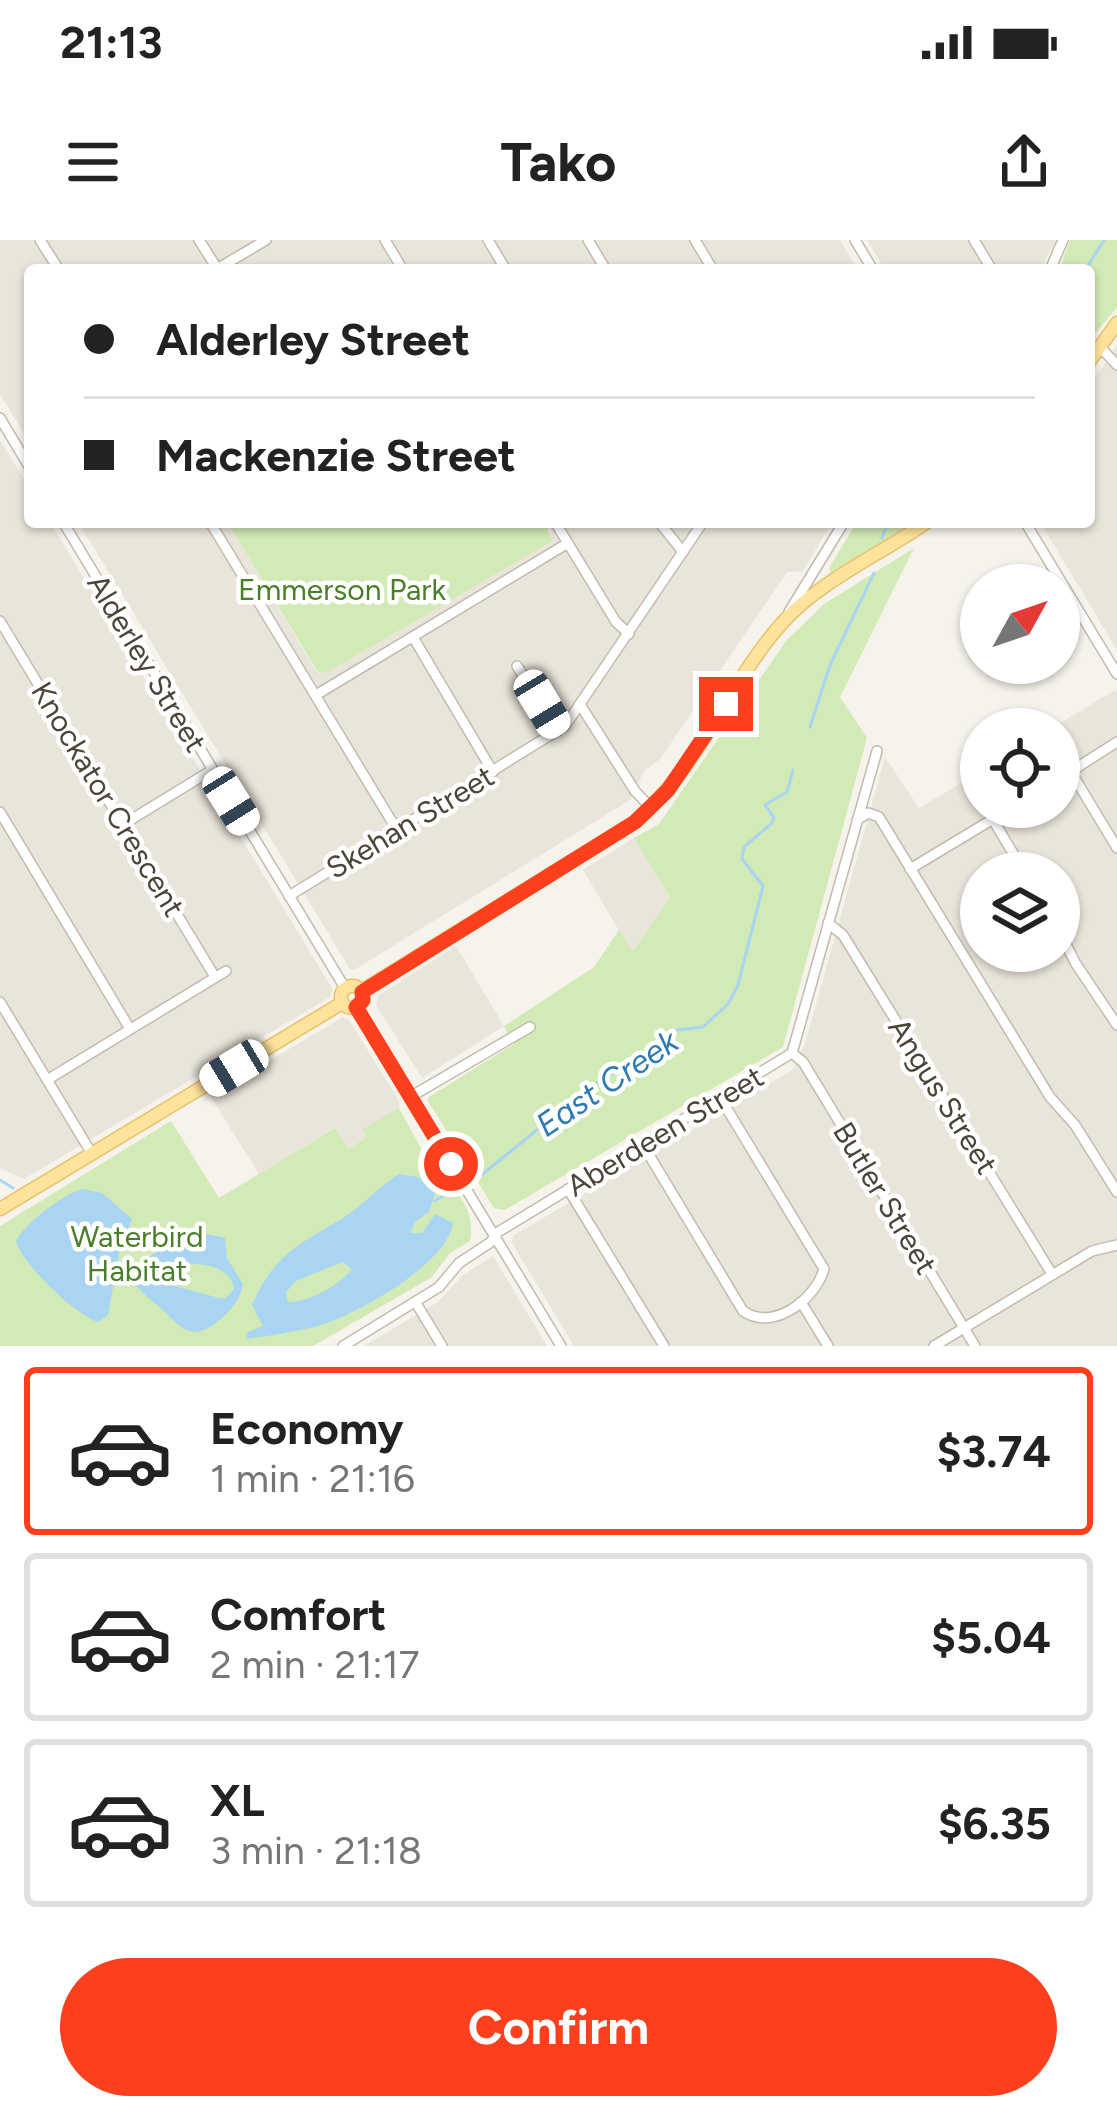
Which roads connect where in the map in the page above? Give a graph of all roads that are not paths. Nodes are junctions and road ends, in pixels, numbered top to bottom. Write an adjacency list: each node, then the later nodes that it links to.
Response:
1 (266, 240): 2 (street)
2 (228, 264)
3 (1117, 323): 4 (main road)
4 (1100, 346): 5 (main road); 6 (street)
5 (1095, 353)
6 (1117, 365)
7 (0, 418): 8 (street)
8 (4, 435)
9 (67, 528): 35 (street, Alderley Street)
10 (214, 528): 28 (street)
11 (559, 528): 17 (street)
12 (664, 528): 18 (street)
13 (699, 528): 18 (street, Skehan Street)
14 (840, 528): 19 (street)
15 (918, 528): 20 (main road)
16 (1029, 528): 27 (street)
17 (568, 543): 23 (street); 25 (street)
18 (683, 552): 23 (street, Skehan Street)
19 (814, 572): 20 (street); 22 (street)
20 (822, 590): 22 (main road)
21 (0, 621): 24 (street, Knockator Crescent)
22 (783, 621): 38 (main road)
23 (629, 634): 29 (street, Skehan Street)
24 (4, 636): 41 (street, Knockator Crescent)
25 (413, 638): 28 (street); 36 (street)
26 (517, 666): 31 (street)
27 (1117, 674)
28 (316, 695): 43 (street)
29 (580, 706): 30 (street); 31 (street, Skehan Street)
30 (597, 728): 31 (street); 38 (street)
31 (562, 729): 36 (street, Skehan Street)
32 (1117, 742): 34 (street)
33 (877, 751): 40 (street, Aberdeen Street)
34 (1080, 766)
35 (212, 770): 41 (street); 46 (street, Alderley Street)
36 (493, 772): 43 (street, Skehan Street)
37 (1080, 788): 44 (street)
38 (651, 808): 52 (main road)
39 (0, 812): 57 (street)
40 (857, 820): 45 (street); 47 (street, Aberdeen Street)
41 (124, 824): 50 (street, Knockator Crescent)
42 (979, 828): 45 (street)
43 (397, 830): 46 (street, Skehan Street)
44 (1117, 848)
45 (910, 869): 65 (street)
46 (290, 896): 51 (street, Alderley Street)
47 (828, 923): 58 (street, Aberdeen Street); 69 (street, Angus Street)
48 (226, 970): 50 (street)
49 (1080, 970): 55 (street)
50 (215, 977): 57 (street)
51 (345, 988): 52 (main road); 54 (main road)
52 (362, 992): 54 (main road)
53 (0, 1002): 59 (street)
54 (349, 1005): 60 (street); 63 (main road)
55 (1117, 1024)
56 (530, 1027): 60 (street)
57 (130, 1029): 59 (street)
58 (792, 1053): 61 (street, Aberdeen Street); 72 (street, Butler Street)
59 (47, 1080): 63 (street)
60 (410, 1097): 67 (street)
61 (721, 1099): 62 (street, Aberdeen Street); 70 (street)
62 (643, 1145): 64 (street, Aberdeen Street); 70 (street)
63 (92, 1154): 66 (main road)
64 (568, 1189): 67 (street, Aberdeen Street); 76 (street)
65 (1117, 1192)
66 (0, 1209)
67 (495, 1237): 71 (street, Aberdeen Street); 75 (street)
68 (1117, 1245): 69 (street)
69 (1052, 1274): 72 (street)
70 (801, 1302): 77 (street)
71 (416, 1303): 73 (street, Aberdeen Street); 74 (street)
72 (964, 1328): 78 (street); 79 (street, Butler Street)
73 (343, 1346)
74 (442, 1346)
75 (561, 1346)
76 (664, 1346)
77 (828, 1346)
78 (934, 1346)
79 (975, 1346)

